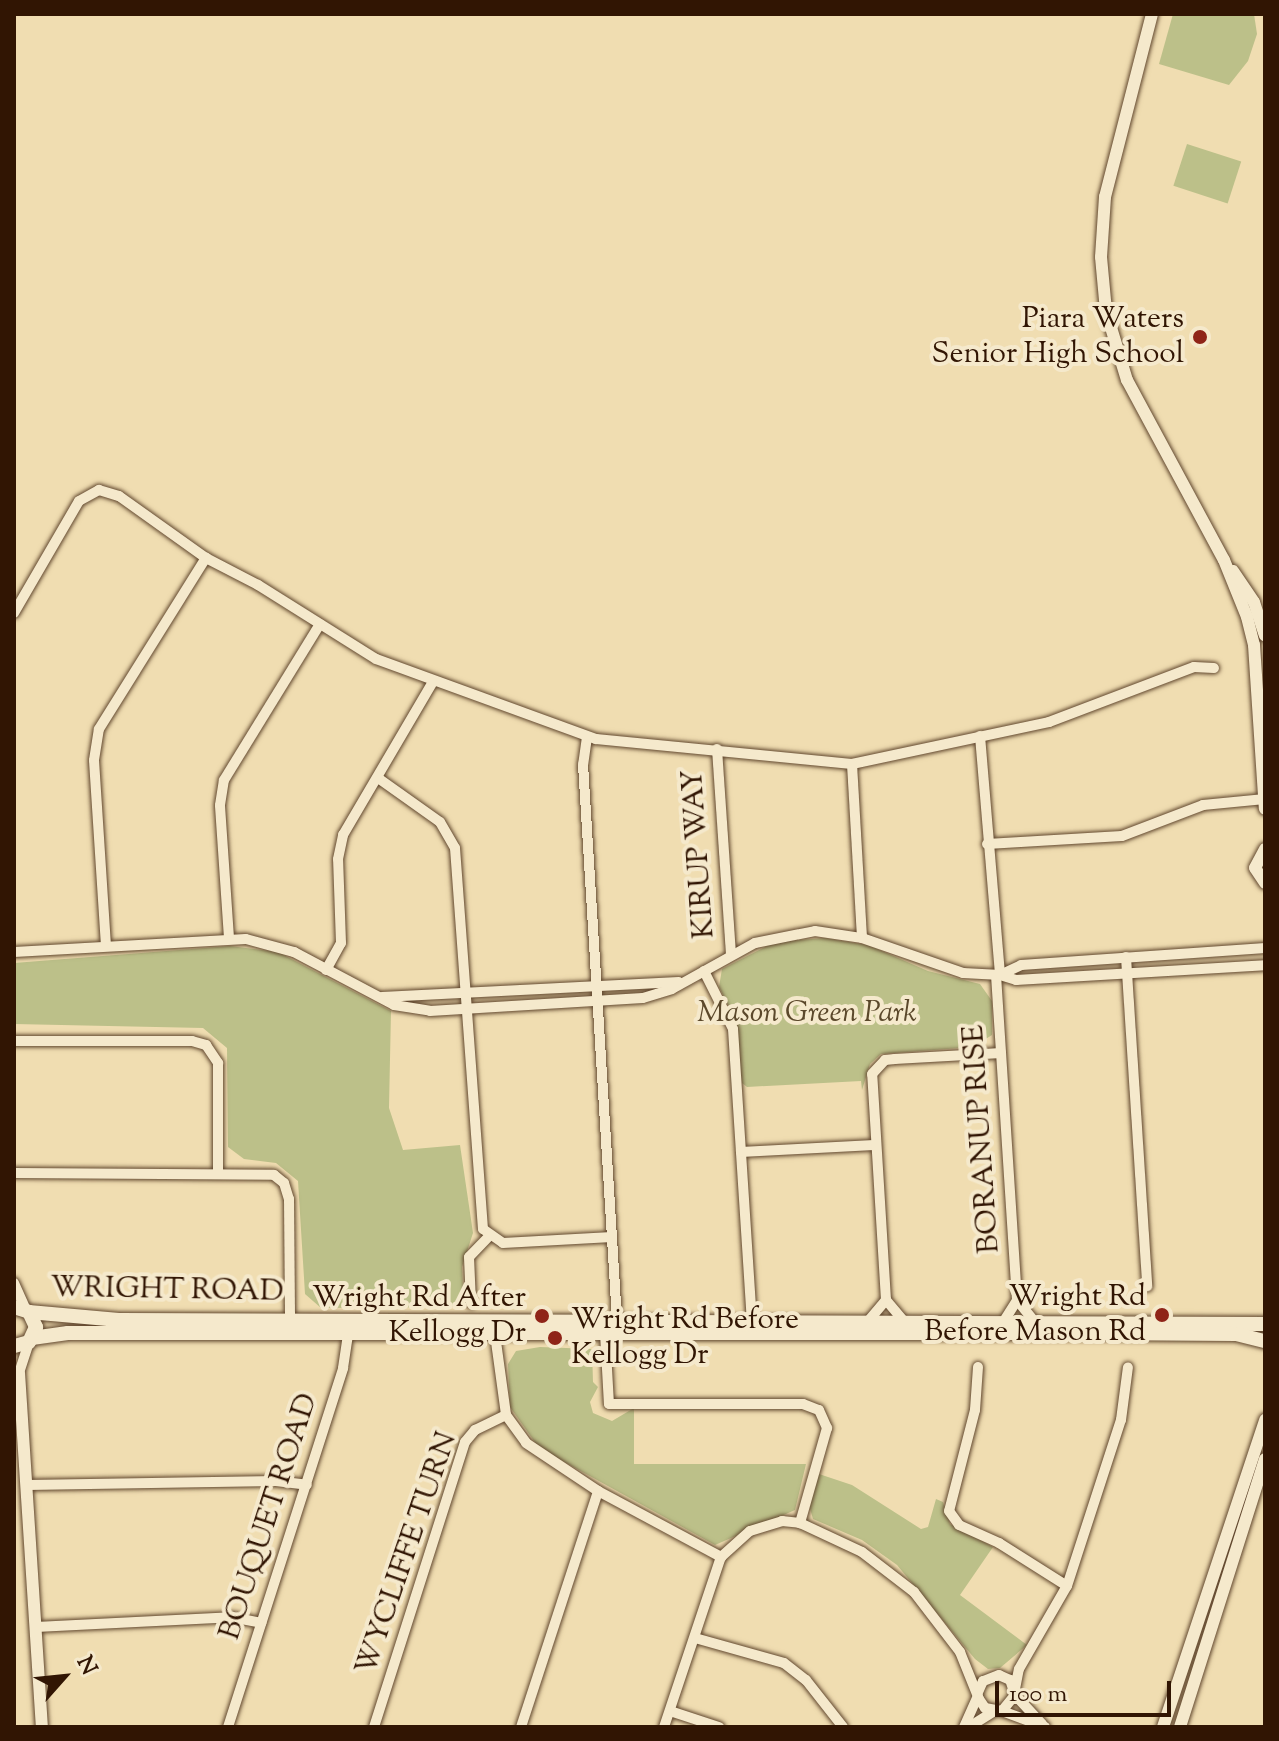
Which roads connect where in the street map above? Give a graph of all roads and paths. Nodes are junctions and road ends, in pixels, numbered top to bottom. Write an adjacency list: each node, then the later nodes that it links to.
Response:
1 (1152, 14): 5 (street)
2 (206, 558): 3 (street); 4 (street); 21 (street)
3 (14, 613)
4 (320, 624): 7 (street); 19 (street)
5 (1261, 636): 13 (street)
6 (1214, 668): 8 (street)
7 (432, 683): 9 (street); 12 (street)
8 (980, 736): 11 (street); 16 (street, BORANUP RISE)
9 (587, 737): 10 (street); 32 (street)
10 (717, 749): 11 (street); 24 (street, KIRUP WAY)
11 (852, 764): 20 (street)
12 (378, 778): 27 (street); 33 (street)
13 (1265, 799): 14 (street); 16 (street)
14 (1265, 809)
15 (1265, 835): 17 (street)
16 (987, 844): 30 (street, BORANUP RISE)
17 (1262, 851): 18 (street)
18 (1264, 885)
19 (229, 938): 21 (street); 27 (street)
20 (862, 938): 24 (street); 30 (street)
21 (106, 946): 23 (street)
22 (1265, 948): 25 (street)
23 (14, 952)
24 (731, 955): 28 (street)
25 (1126, 957): 29 (street); 30 (street)
26 (1265, 965): 29 (street)
27 (326, 970): 34 (street)
28 (704, 971): 31 (street); 40 (street)
29 (1127, 973): 30 (street); 46 (street)
30 (998, 975): 38 (street, BORANUP RISE)
31 (679, 982): 32 (street); 35 (street)
32 (596, 986): 33 (street); 35 (street)
33 (465, 994): 34 (street); 36 (street)
34 (379, 997): 36 (street)
35 (597, 1001): 36 (street); 44 (street)
36 (466, 1010): 43 (street)
37 (14, 1041): 41 (street)
38 (1001, 1053): 39 (street); 48 (street, BORANUP RISE)
39 (874, 1145): 40 (street); 47 (street)
40 (741, 1152): 60 (street)
41 (218, 1172): 42 (street); 54 (street)
42 (14, 1173)
43 (488, 1237): 44 (street); 49 (street)
44 (612, 1237): 53 (street)
45 (14, 1283): 50 (street)
46 (1147, 1286)
47 (886, 1300): 51 (street); 52 (street)
48 (1017, 1300): 55 (street); 56 (street)
49 (471, 1303)
50 (23, 1309): 54 (main road, WRIGHT ROAD); 63 (main road)
51 (870, 1319): 52 (main road, WRIGHT ROAD); 60 (main road, WRIGHT ROAD)
52 (902, 1319): 55 (main road, WRIGHT ROAD)
53 (617, 1320): 59 (main road, WRIGHT ROAD); 60 (main road, WRIGHT ROAD)
54 (290, 1321): 58 (main road, WRIGHT ROAD)
55 (1004, 1321): 56 (main road, WRIGHT ROAD)
56 (1034, 1321): 57 (main road, WRIGHT ROAD)
57 (1265, 1324)
58 (349, 1326): 59 (main road, WRIGHT ROAD); 63 (main road, WRIGHT ROAD); 71 (street, BOUQUET ROAD)
59 (494, 1326): 61 (main road, WRIGHT ROAD); 67 (street)
60 (752, 1326): 61 (main road, WRIGHT ROAD); 62 (main road, WRIGHT ROAD)
61 (605, 1333): 73 (street)
62 (1265, 1341)
63 (25, 1342): 66 (street)
64 (978, 1367): 75 (street)
65 (1128, 1367): 75 (street)
66 (16, 1368): 70 (street)
67 (506, 1415): 72 (street); 89 (street, WYCLIFFE TURN)
68 (1265, 1420): 95 (street)
69 (1265, 1459): 96 (street)
70 (27, 1485): 71 (street); 77 (street)
71 (307, 1485): 76 (street, BOUQUET ROAD)
72 (598, 1491): 74 (street); 90 (street)
73 (800, 1523): 74 (street); 79 (street)
74 (721, 1557): 78 (street)
75 (1067, 1586): 80 (street)
76 (261, 1623): 77 (street); 88 (street, BOUQUET ROAD)
77 (36, 1627): 87 (street)
78 (695, 1638): 84 (street); 93 (street)
79 (960, 1652): 81 (street); 83 (street)
80 (1027, 1654): 81 (street); 82 (street)
81 (996, 1675): 82 (street); 83 (street)
82 (1015, 1692): 85 (street); 86 (street)
83 (978, 1694): 85 (street); 94 (street)
84 (670, 1711): 91 (street); 92 (street)
85 (998, 1711): 86 (street); 94 (street)
86 (1044, 1726)
87 (42, 1727)
88 (228, 1727)
89 (374, 1727)
90 (521, 1727)
91 (664, 1727)
92 (719, 1727)
93 (843, 1727)
94 (966, 1727)
95 (1163, 1727)
96 (1180, 1727)

